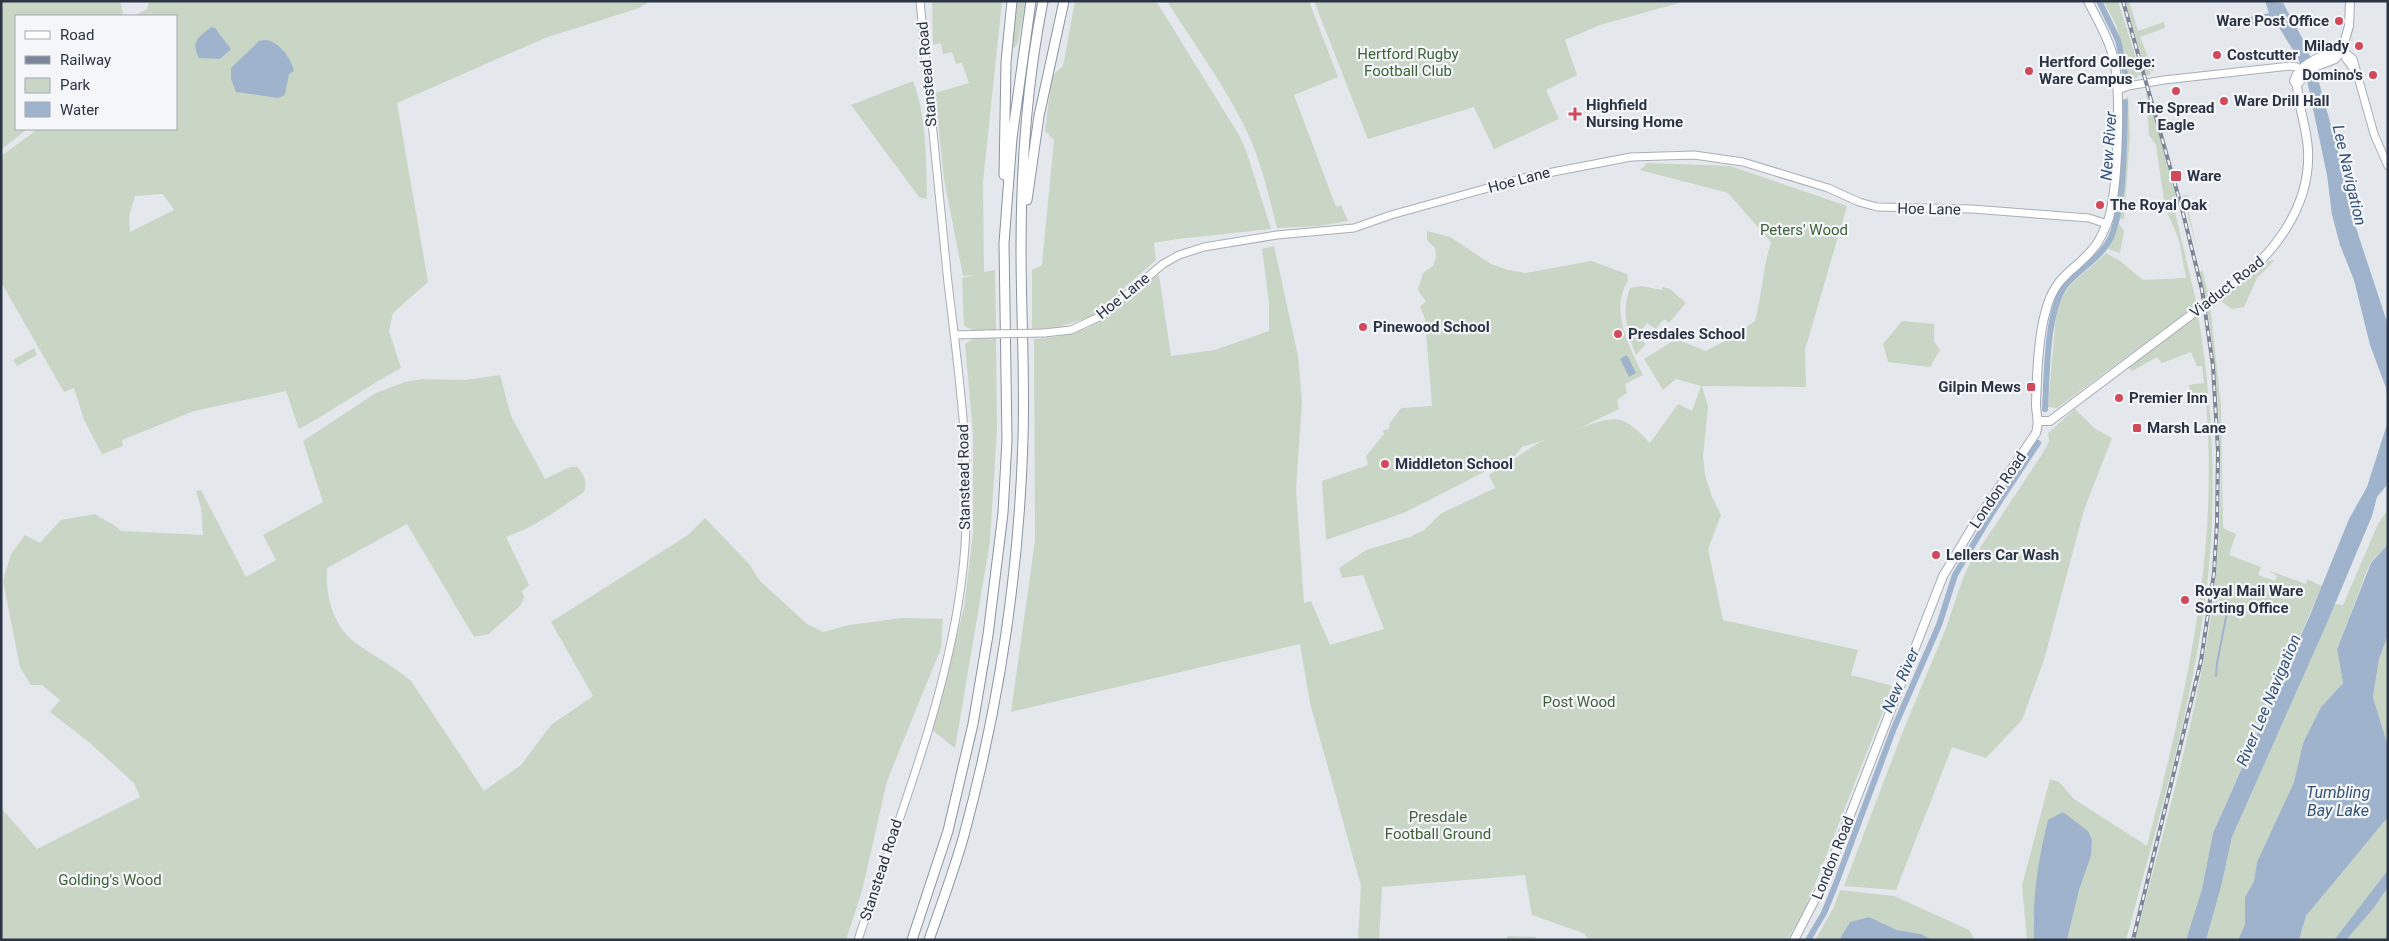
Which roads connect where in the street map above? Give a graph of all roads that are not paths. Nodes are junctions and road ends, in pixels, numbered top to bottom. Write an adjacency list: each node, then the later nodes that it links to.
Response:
1 (920, 1): 17 (street, Stanstead Road)
2 (1012, 1): 15 (highway)
3 (1032, 1): 15 (highway)
4 (1043, 1): 16 (highway)
5 (1064, 1): 16 (highway)
6 (2088, 1): 10 (main road)
7 (2350, 1): 8 (main road)
8 (2342, 50): 9 (main road); 13 (street)
9 (2302, 72): 11 (street); 18 (main road, Viaduct Road, bridge)
10 (2117, 76): 11 (street); 12 (main road)
11 (2128, 86): 12 (street)
12 (2118, 90): 14 (main road)
13 (2388, 166)
14 (2107, 224): 17 (street, Hoe Lane, bridge); 18 (main road)
15 (1004, 243): 20 (highway)
16 (1021, 245): 21 (highway)
17 (954, 335): 19 (street, Stanstead Road)
18 (2040, 421): 22 (main road, London Road)
19 (858, 940)
20 (912, 940)
21 (929, 940)
22 (1794, 940)

